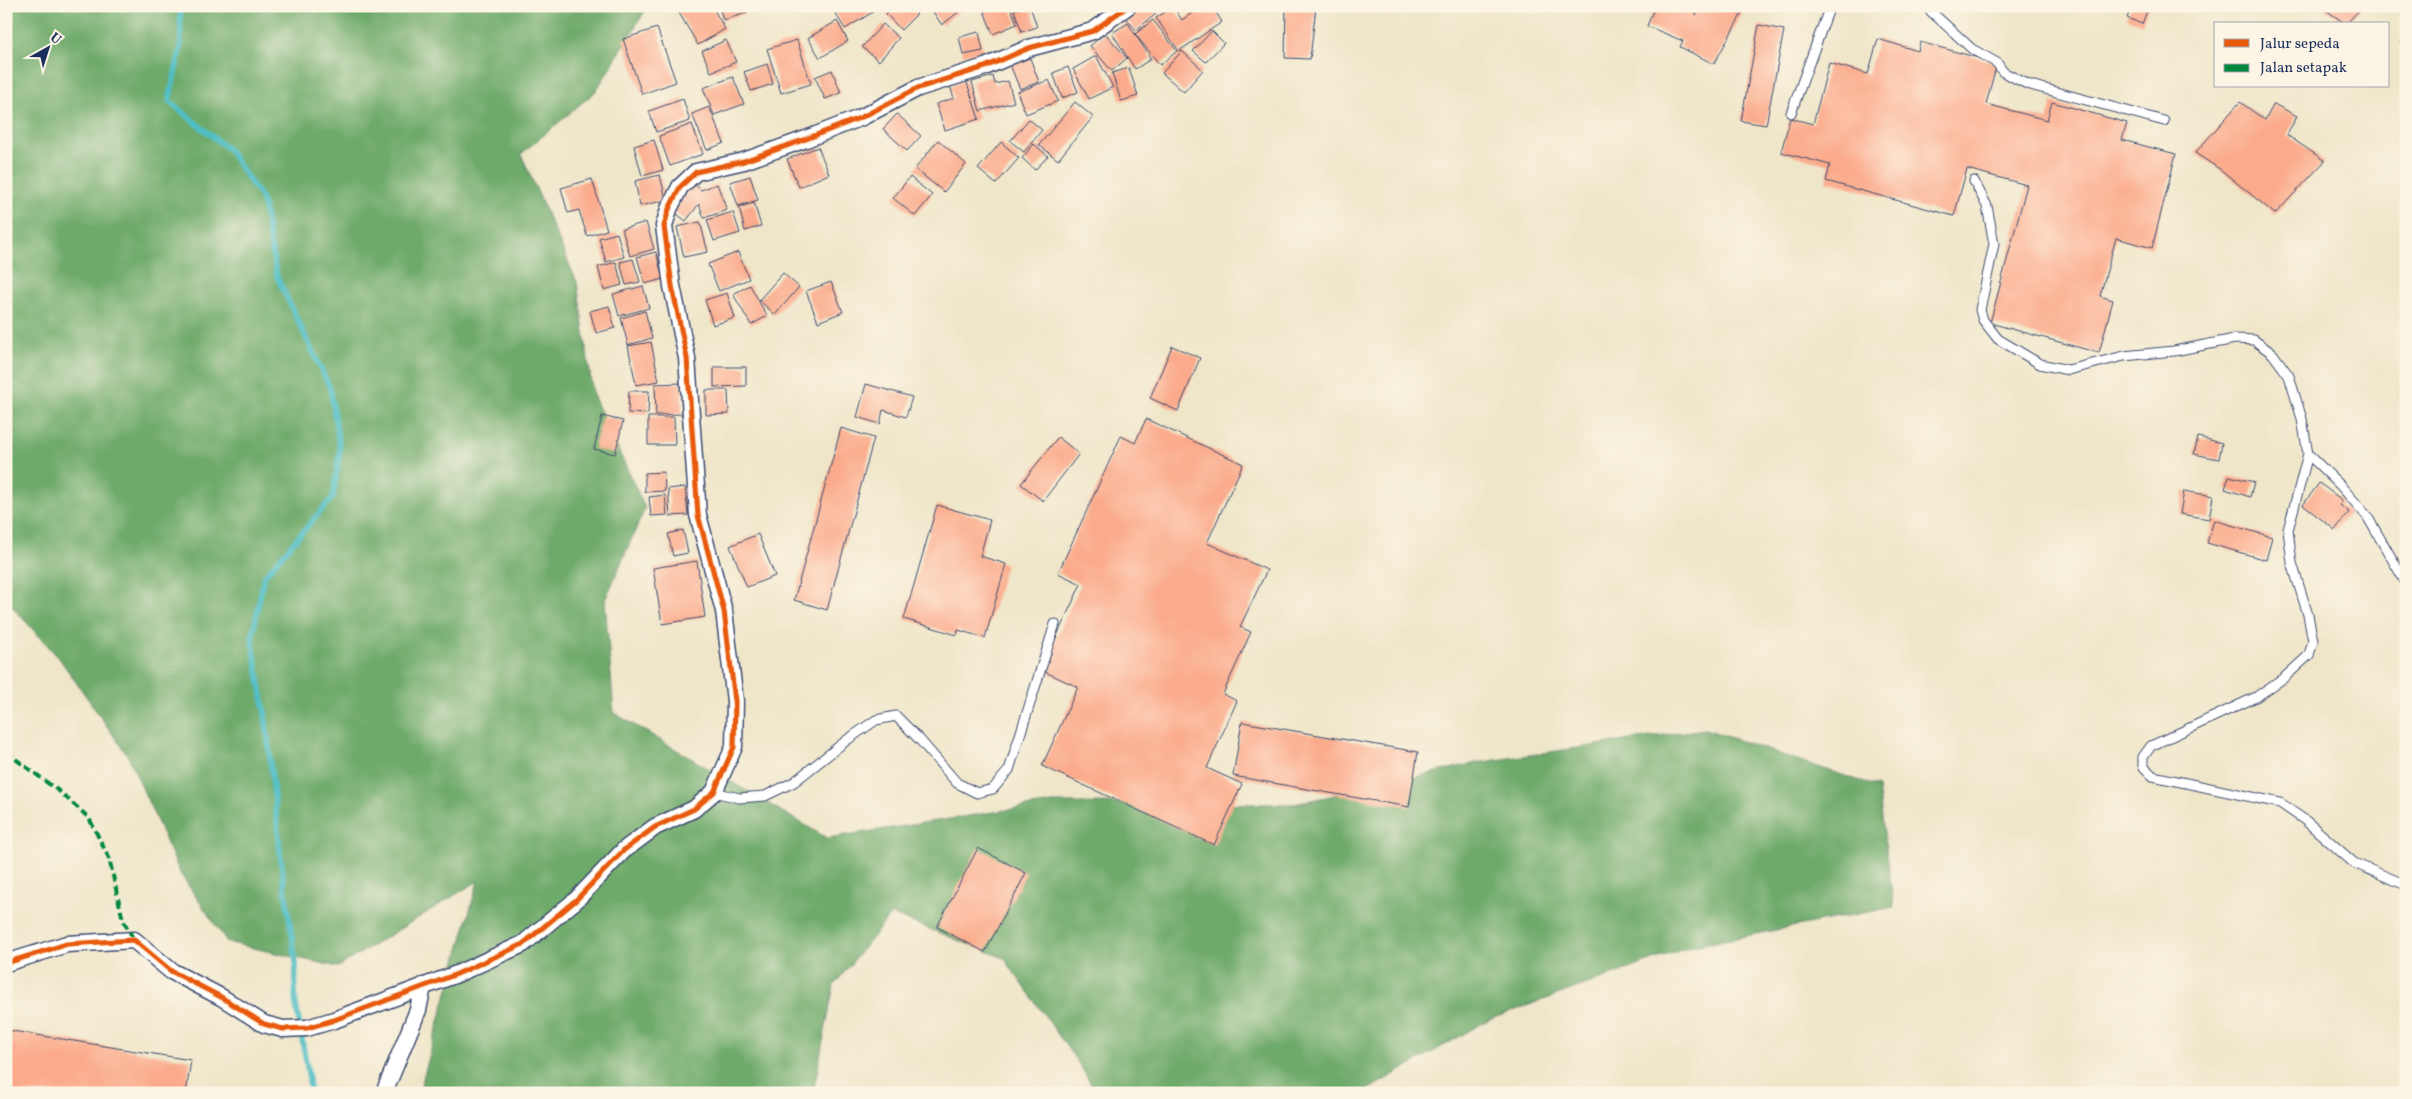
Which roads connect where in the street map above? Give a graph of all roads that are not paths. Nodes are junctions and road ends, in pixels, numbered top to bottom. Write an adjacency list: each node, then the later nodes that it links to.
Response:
1 (1128, 6): 10 (street)
2 (1830, 6): 4 (lane)
3 (1925, 6): 5 (lane)
4 (1791, 113)
5 (2164, 121)
6 (1974, 181): 7 (lane)
7 (2308, 454): 8 (lane); 11 (lane)
8 (2406, 583)
9 (1055, 624): 10 (lane)
10 (714, 792): 13 (street)
11 (2406, 885)
12 (6, 963): 13 (street)
13 (423, 986): 14 (street)
14 (384, 1093)

